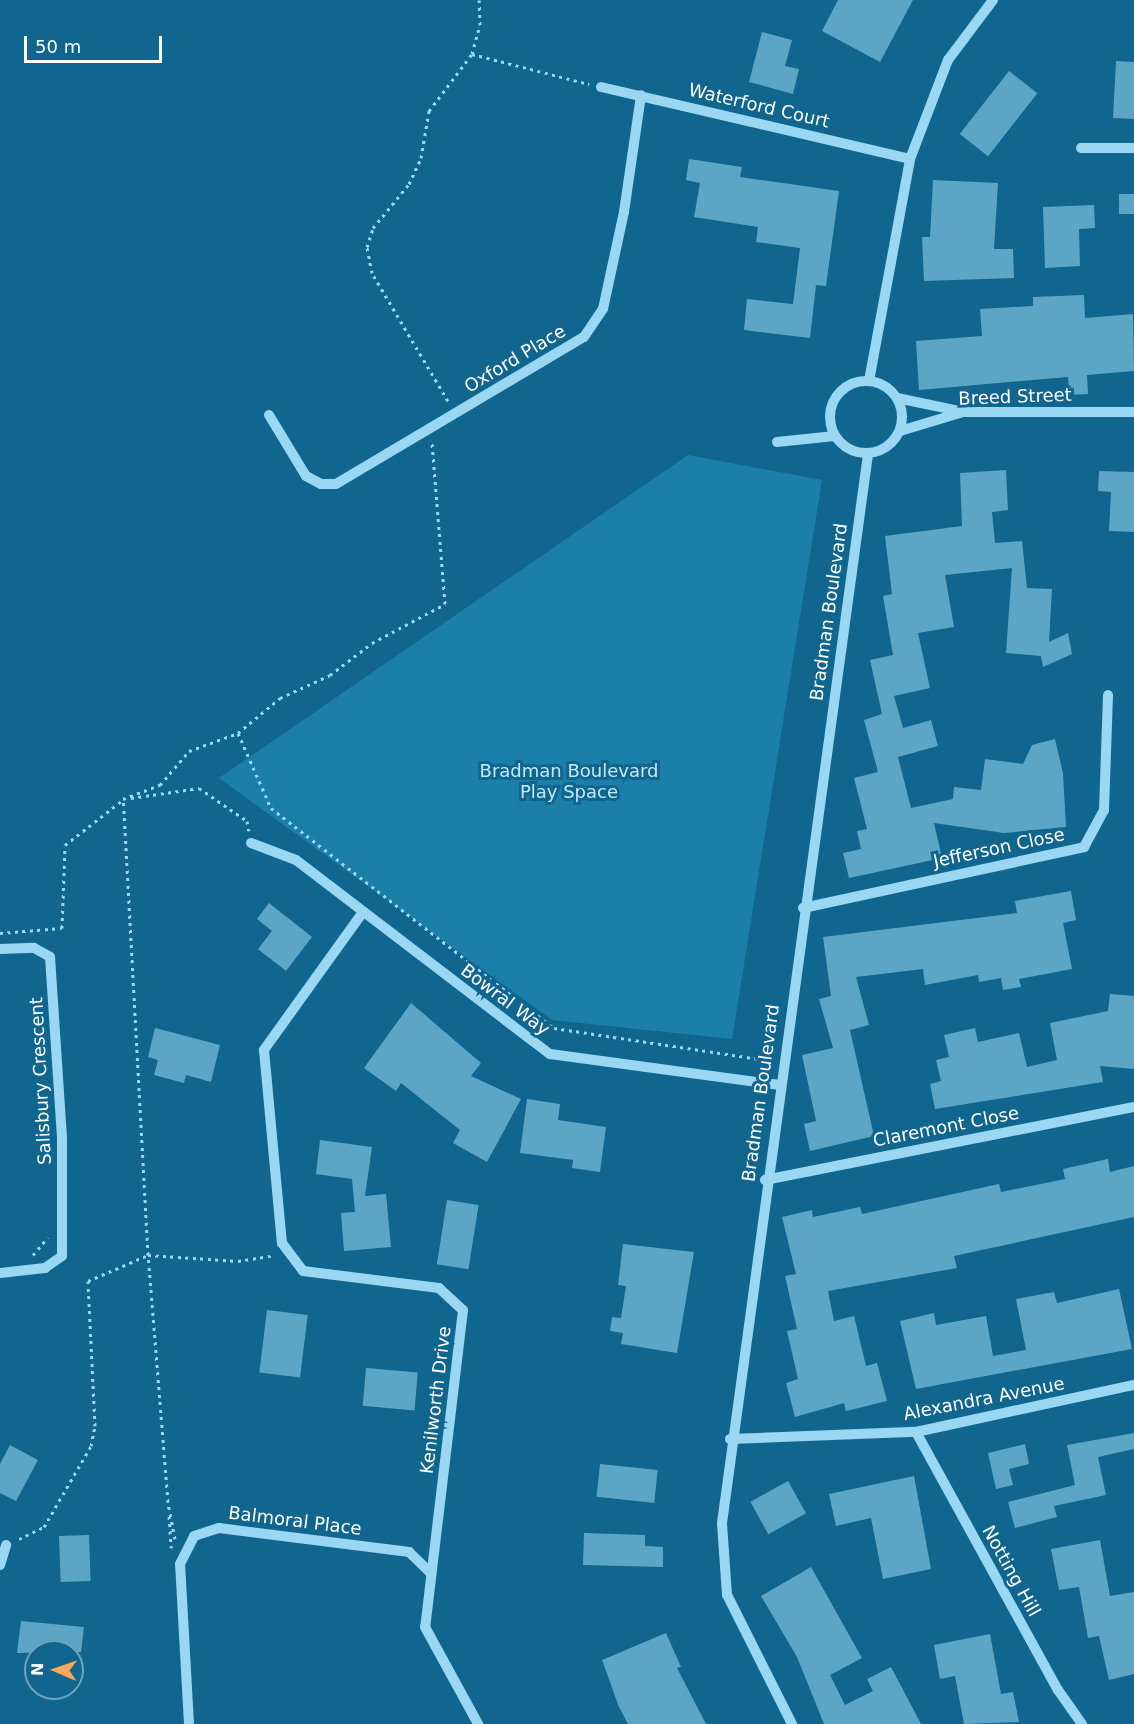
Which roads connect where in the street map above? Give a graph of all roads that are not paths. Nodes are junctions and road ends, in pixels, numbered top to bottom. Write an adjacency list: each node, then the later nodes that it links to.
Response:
1 (993, 0): 6 (street)
2 (601, 87): 3 (street, Waterford Court)
3 (641, 95): 6 (street, Waterford Court); 11 (street, Oxford Place)
4 (1081, 148): 5 (street)
5 (1134, 148)
6 (910, 159): 7 (street)
7 (869, 381): 8 (street); 13 (street)
8 (897, 398): 9 (street); 12 (street)
9 (963, 412): 10 (street, Breed Street); 12 (street, Breed Street)
10 (1134, 412)
11 (269, 414)
12 (900, 431): 15 (street)
13 (835, 436): 14 (street); 15 (street)
14 (777, 442)
15 (868, 454): 18 (street, Bradman Boulevard)
16 (1108, 695): 18 (street, Jefferson Close)
17 (251, 843): 19 (street, Bowral Way)
18 (803, 908): 21 (street, Bradman Boulevard)
19 (363, 912): 21 (street, Bowral Way); 30 (street, Kenilworth Drive)
20 (0, 949): 24 (street, Salisbury Crescent)
21 (778, 1085): 23 (street, Bradman Boulevard)
22 (1134, 1107): 23 (street, Claremont Close)
23 (765, 1180): 27 (street, Bradman Boulevard)
24 (0, 1273)
25 (1134, 1385): 26 (street, Alexandra Avenue)
26 (916, 1432): 27 (street, Alexandra Avenue); 34 (street, Notting Hill)
27 (730, 1439): 33 (street, Bradman Boulevard)
28 (6, 1545): 29 (street)
29 (0, 1565)
30 (431, 1573): 31 (street, Balmoral Place); 32 (street, Kenilworth Drive)
31 (189, 1724)
32 (478, 1724)
33 (792, 1724)
34 (1082, 1724)

